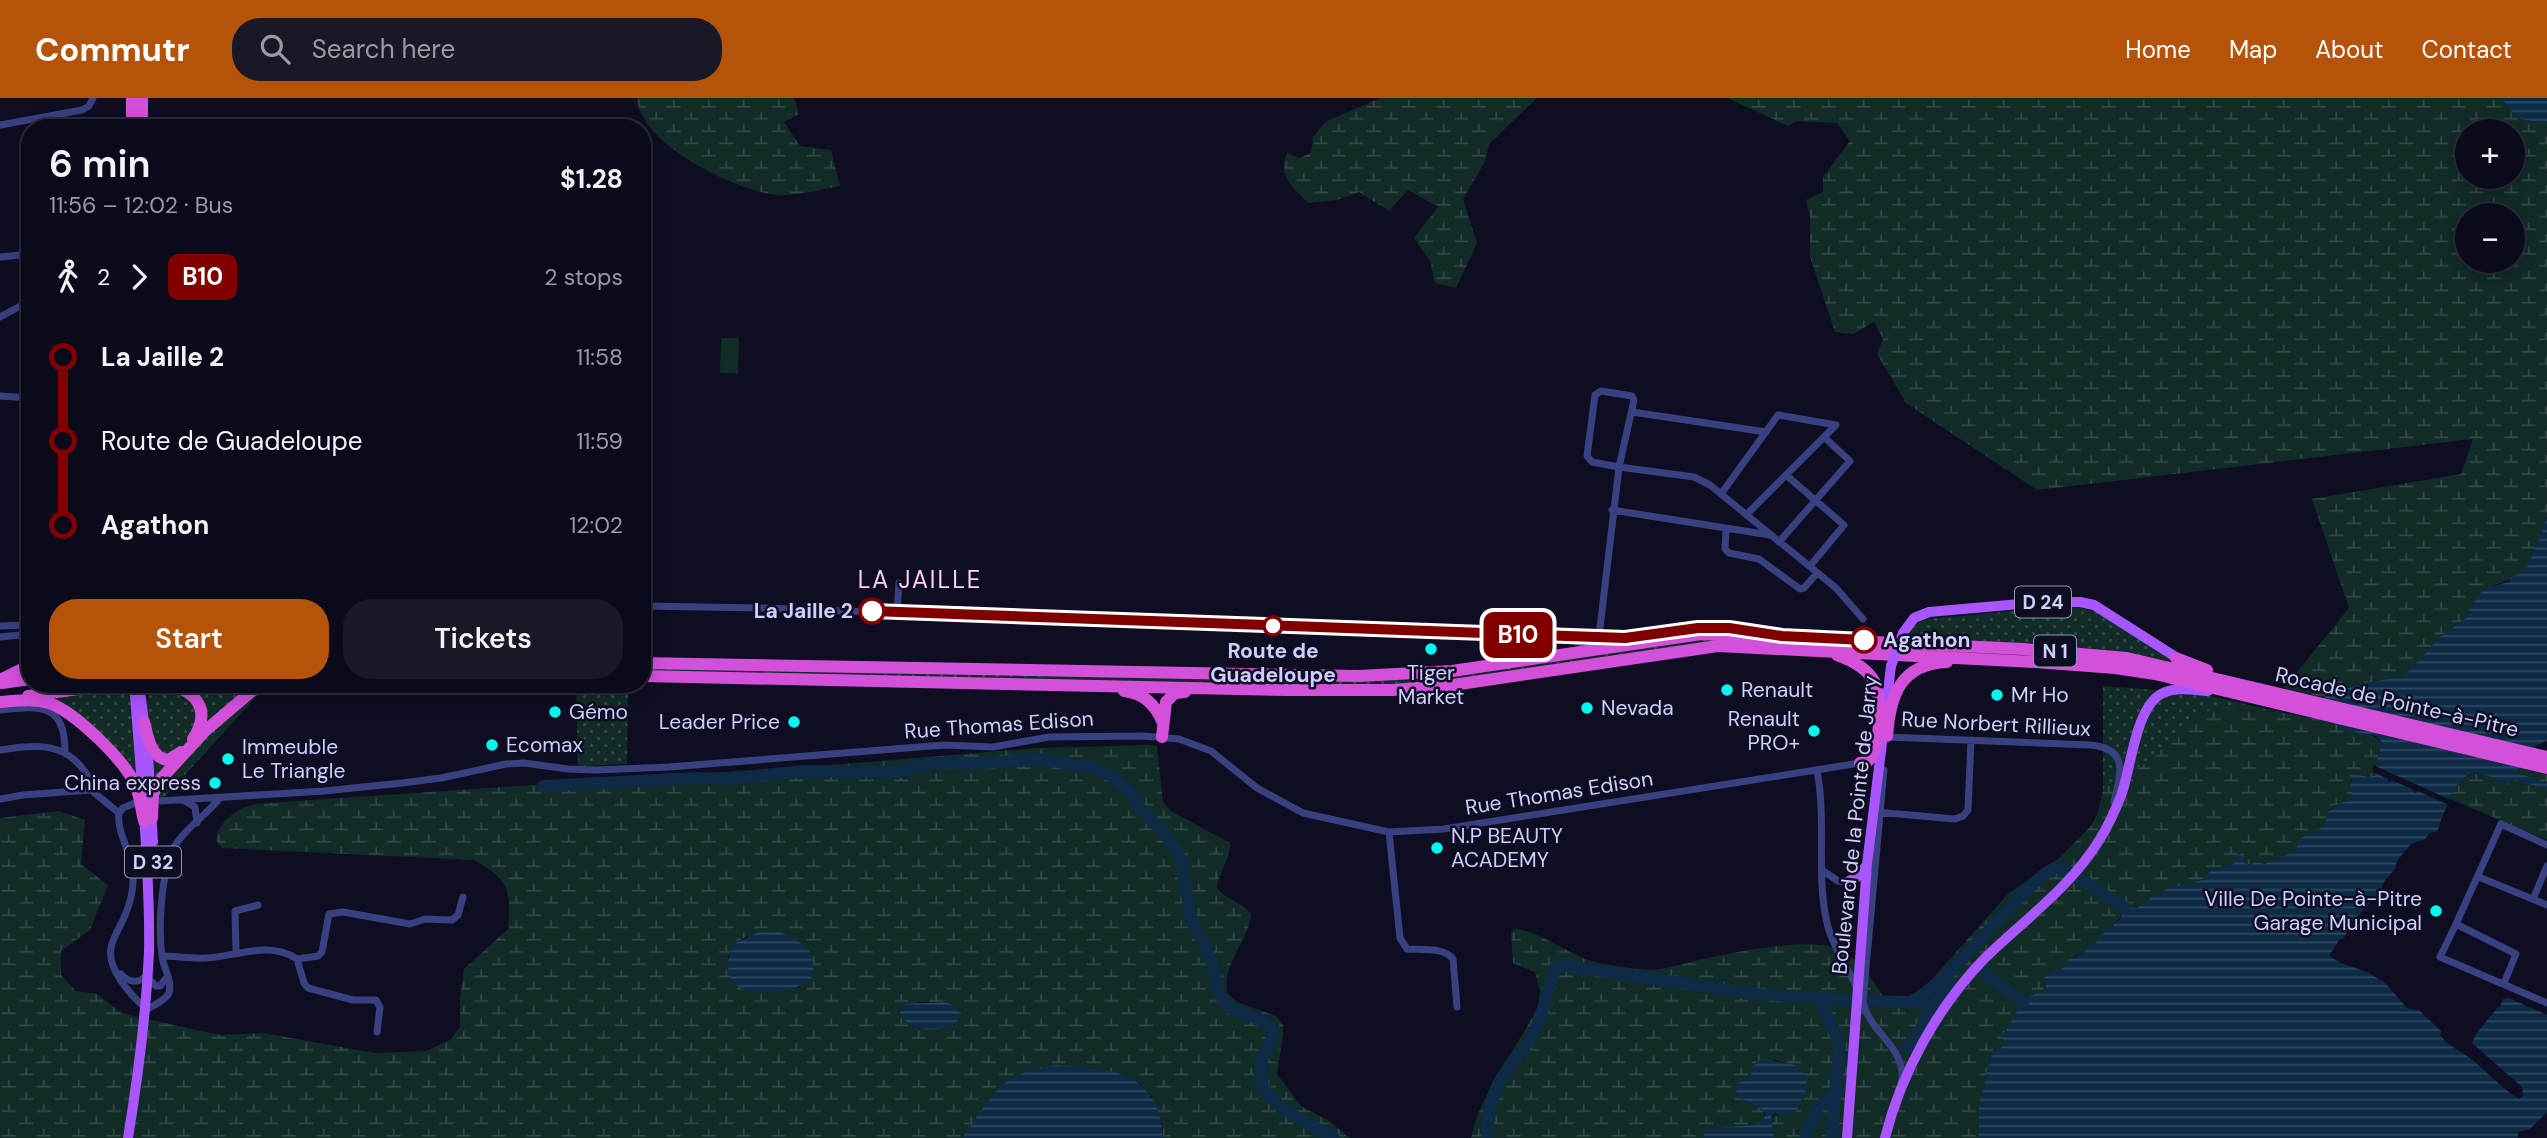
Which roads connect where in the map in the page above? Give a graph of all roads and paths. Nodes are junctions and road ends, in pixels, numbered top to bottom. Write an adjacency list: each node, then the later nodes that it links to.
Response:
1 (93, 98): 4 (street)
2 (132, 98): 5 (highway)
3 (142, 98): 6 (highway)
4 (33, 119)
5 (132, 119)
6 (142, 119)
7 (21, 121): 8 (street)
8 (0, 125)
9 (21, 255): 10 (street)
10 (0, 257)
11 (21, 306): 12 (street)
12 (0, 317)
13 (0, 396): 14 (street)
14 (21, 397)
15 (1632, 412): 16 (street); 18 (street); 18 (street)
16 (1766, 432): 17 (street); 20 (street)
17 (1825, 437): 19 (street); 21 (street)
18 (1619, 467): 20 (street); 22 (street)
19 (1786, 475): 21 (street); 23 (street)
20 (1721, 494): 23 (street)
21 (1816, 501): 26 (street); 27 (street)
22 (1612, 510): 24 (street); 36 (street)
23 (1747, 514): 25 (street)
24 (1726, 528): 25 (street); 28 (street)
25 (1771, 535): 26 (street)
26 (1779, 542): 27 (street)
27 (1810, 566): 28 (street)
28 (1817, 573): 32 (street)
29 (899, 583): 31 (street)
30 (651, 606): 31 (street)
31 (897, 612): 36 (street)
32 (1863, 619)
33 (21, 625): 34 (street)
34 (0, 626)
35 (21, 635): 38 (street)
36 (1597, 636): 37 (street)
37 (1782, 636): 48 (highway, N 1); 54 (highway, N 1)
38 (0, 637)
39 (1830, 652): 43 (highway, N 1); 53 (highway, N 1); 75 (highway)
40 (2176, 658): 54 (main road, Boulevard de la Pointe de Jarry / D 24); 65 (highway); 84 (main road, Boulevard de la Pointe de Jarry / D 24, bridge)
41 (892, 660): 45 (highway)
42 (935, 661): 48 (highway)
43 (2035, 662): 54 (highway, N 1); 69 (highway)
44 (651, 663): 45 (highway, N 1)
45 (835, 668): 48 (highway, N 1)
46 (21, 670): 51 (highway)
47 (651, 676): 49 (highway, N 1)
48 (1028, 678): 49 (highway, N 1); 52 (highway, N 1); 55 (highway)
49 (790, 679): 62 (highway)
50 (21, 681): 51 (highway)
51 (0, 682)
52 (1054, 685): 53 (highway, N 1); 68 (highway)
53 (1286, 690): 68 (highway)
54 (2241, 691): 65 (highway, Rocade de Pointe-à-Pitre / N 1); 87 (main road, D 24)
55 (948, 692)
56 (28, 693): 63 (highway)
57 (46, 693): 63 (highway)
58 (136, 693): 64 (main road, D 32)
59 (139, 693): 64 (main road, D 32)
60 (188, 693): 67 (highway)
61 (250, 693): 86 (highway)
62 (889, 693)
63 (0, 699): 86 (highway)
64 (138, 700): 67 (main road, D 32); 86 (main road, D 32)
65 (2292, 700): 74 (highway, Rocade de Pointe-à-Pitre / N 1)
66 (0, 710): 73 (street)
67 (144, 722): 86 (main road, D 32)
68 (1162, 723): 70 (highway)
69 (1887, 736): 71 (street, Rue Norbert Rillieux); 84 (street, Boulevard de la Pointe de Jarry / D 24)
70 (1162, 737): 79 (street, Rue Thomas Edison); 89 (street, Rue Thomas Edison)
71 (1971, 740): 84 (street); 87 (street, Rue Norbert Rillieux)
72 (0, 750): 73 (street)
73 (65, 751): 78 (street)
74 (2538, 756): 76 (highway, Rocade de Pointe-à-Pitre / N 1)
75 (1860, 763): 77 (street, Rue Thomas Edison)
76 (2547, 768)
77 (1817, 770): 89 (street, Rue Thomas Edison); 93 (street)
78 (91, 790): 80 (street); 85 (street)
79 (220, 798): 81 (street, Rue Thomas Edison); 88 (street)
80 (0, 799)
81 (181, 800): 82 (street, Rue Thomas Edison); 88 (street)
82 (159, 801)
83 (135, 803): 85 (street)
84 (1876, 812): 91 (main road, Boulevard de la Pointe de Jarry / D 24); 98 (street, Boulevard de la Pointe de Jarry / D 24)
85 (119, 814): 106 (street)
86 (148, 820): 104 (main road, D 32)
87 (2110, 821): 115 (main road, D 24)
88 (197, 823): 104 (street)
89 (1389, 832): 112 (street)
90 (2547, 845): 94 (street)
91 (1867, 864): 95 (main road); 96 (main road, Boulevard de la Pointe de Jarry / D 24)
92 (2547, 866): 99 (street)
93 (1822, 870): 95 (street); 110 (street)
94 (2479, 877): 99 (street); 102 (street)
95 (1847, 882): 96 (street)
96 (1866, 883): 98 (street); 110 (main road, Boulevard de la Pointe de Jarry / D 24)
97 (463, 897): 105 (street)
98 (1872, 900): 110 (street, Boulevard de la Pointe de Jarry / D 24)
99 (2533, 900): 101 (street)
100 (258, 905): 103 (street)
101 (2547, 905)
102 (2456, 924): 109 (street); 109 (street)
103 (236, 952): 104 (street); 105 (street)
104 (154, 956): 107 (main road, D 32); 108 (street)
105 (297, 959): 114 (street)
106 (115, 967): 107 (street); 113 (street)
107 (149, 977): 108 (street); 113 (main road, D 32)
108 (167, 977): 113 (street)
109 (2504, 983): 111 (street)
110 (1860, 984): 115 (street, D 24); 117 (main road, Boulevard de la Pointe de Jarry / D 24)
111 (2547, 1003)
112 (1457, 1007)
113 (146, 1008): 116 (main road, D 32)
114 (377, 1032)
115 (1896, 1102): 118 (main road, D 24)
116 (128, 1138)
117 (1847, 1138)
118 (1885, 1138)

